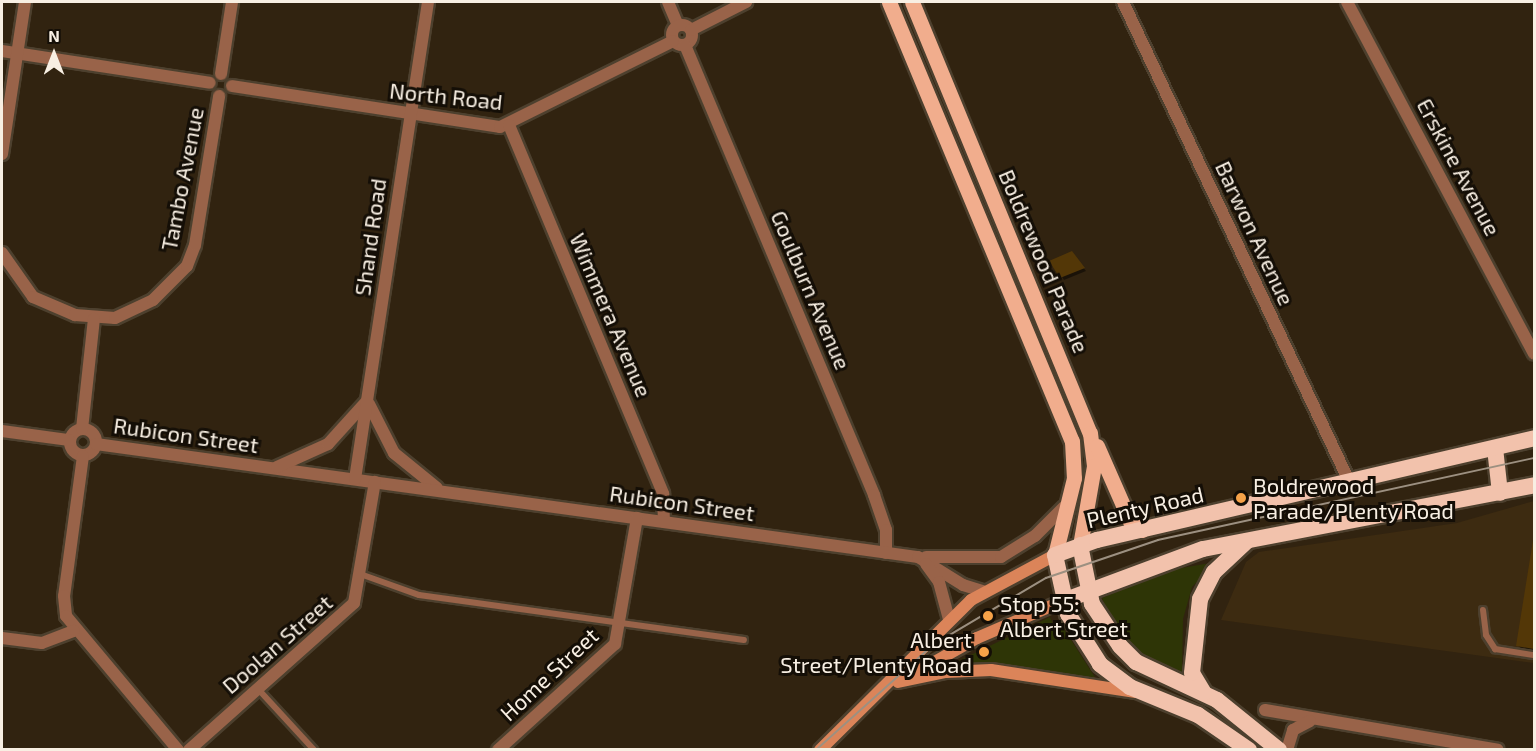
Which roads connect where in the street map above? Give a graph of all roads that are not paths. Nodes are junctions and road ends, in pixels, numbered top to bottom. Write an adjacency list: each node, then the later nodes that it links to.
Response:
1 (25, 2): 15 (street)
2 (232, 2): 16 (street)
3 (428, 2): 20 (street, Shand Road)
4 (668, 2): 10 (street)
5 (746, 2): 11 (street)
6 (889, 2): 24 (main road, Boldrewood Parade)
7 (912, 2): 23 (main road, Boldrewood Parade)
8 (1123, 2): 40 (street, Barwon Avenue)
9 (1347, 2): 27 (street, Erskine Avenue)
10 (678, 26): 11 (street); 12 (street)
11 (691, 30): 13 (street)
12 (673, 41): 13 (street); 21 (street, North Road)
13 (685, 45): 51 (street, Goulburn Avenue)
14 (2, 51): 15 (street)
15 (16, 54): 17 (street); 22 (street)
16 (221, 74): 17 (street); 18 (street)
17 (210, 83): 19 (street)
18 (232, 86): 19 (street); 20 (street, North Road)
19 (219, 96): 26 (street, Tambo Avenue)
20 (410, 115): 21 (street, North Road); 28 (street, Shand Road)
21 (509, 125): 46 (street, Wimmera Avenue)
22 (2, 154)
23 (979, 163): 24 (main road); 31 (main road, Boldrewood Parade)
24 (962, 170): 44 (main road, Boldrewood Parade)
25 (2, 253): 26 (street)
26 (94, 319): 29 (street)
27 (1534, 353)
28 (368, 400): 37 (street, Rubicon Street); 38 (street, Shand Road); 42 (street, Rubicon Street)
29 (82, 429): 33 (street); 34 (street)
30 (2, 431): 33 (street)
31 (1090, 433): 47 (main road); 50 (main road, Boldrewood Parade)
32 (1534, 438): 35 (highway, Plenty Road)
33 (69, 440): 36 (street)
34 (96, 444): 36 (street); 37 (street, Rubicon Street)
35 (1495, 448): 40 (highway, Plenty Road); 43 (highway)
36 (82, 456): 61 (street)
37 (271, 468): 38 (street, Rubicon Street)
38 (355, 480): 39 (street, Rubicon Street)
39 (375, 483): 42 (street, Rubicon Street); 54 (street, Doolan Street)
40 (1350, 483): 47 (highway, Plenty Road)
41 (1534, 485): 43 (highway, Plenty Road)
42 (449, 492): 45 (street, Rubicon Street)
43 (1500, 493): 48 (highway, Plenty Road)
44 (1064, 507): 49 (street, Boldrewood Parade); 52 (main road, Boldrewood Parade)
45 (637, 518): 46 (street, Rubicon Street); 60 (street, Home Street)
46 (664, 522): 51 (street, Rubicon Street)
47 (1142, 530): 50 (highway, Plenty Road)
48 (1250, 538): 56 (highway, Plenty Road); 68 (highway)
49 (1032, 539): 53 (street, Rubicon Street)
50 (1080, 545): 52 (highway, Plenty Road); 56 (highway)
51 (886, 553): 53 (street, Rubicon Street)
52 (1055, 555): 55 (main road, Plenty Road); 57 (highway)
53 (914, 556): 55 (street, Rubicon Street); 59 (street, Rubicon Street)
54 (363, 575): 60 (lane); 66 (street, Doolan Street)
55 (984, 591): 59 (main road, Plenty Road)
56 (1087, 591): 57 (highway, Plenty Road); 68 (highway)
57 (1063, 602): 65 (main road, Plenty Road); 69 (highway)
58 (1483, 610): 64 (lane)
59 (949, 619): 67 (main road, Plenty Road)
60 (622, 624): 63 (lane); 75 (street, Home Street)
61 (74, 631): 62 (street); 72 (street)
62 (2, 638)
63 (744, 640)
64 (1534, 655)
65 (898, 682): 67 (main road, Plenty Road); 69 (main road)
66 (258, 689): 73 (street, Doolan Street); 74 (lane)
67 (881, 692): 76 (main road, Plenty Road)
68 (1204, 693): 78 (highway)
69 (1147, 695): 77 (highway)
70 (1265, 710): 71 (street)
71 (1314, 720): 79 (street); 80 (street)
72 (178, 750)
73 (189, 750)
74 (314, 750)
75 (498, 750)
76 (820, 750)
77 (1249, 750)
78 (1279, 750)
79 (1287, 750)
80 (1498, 750)

